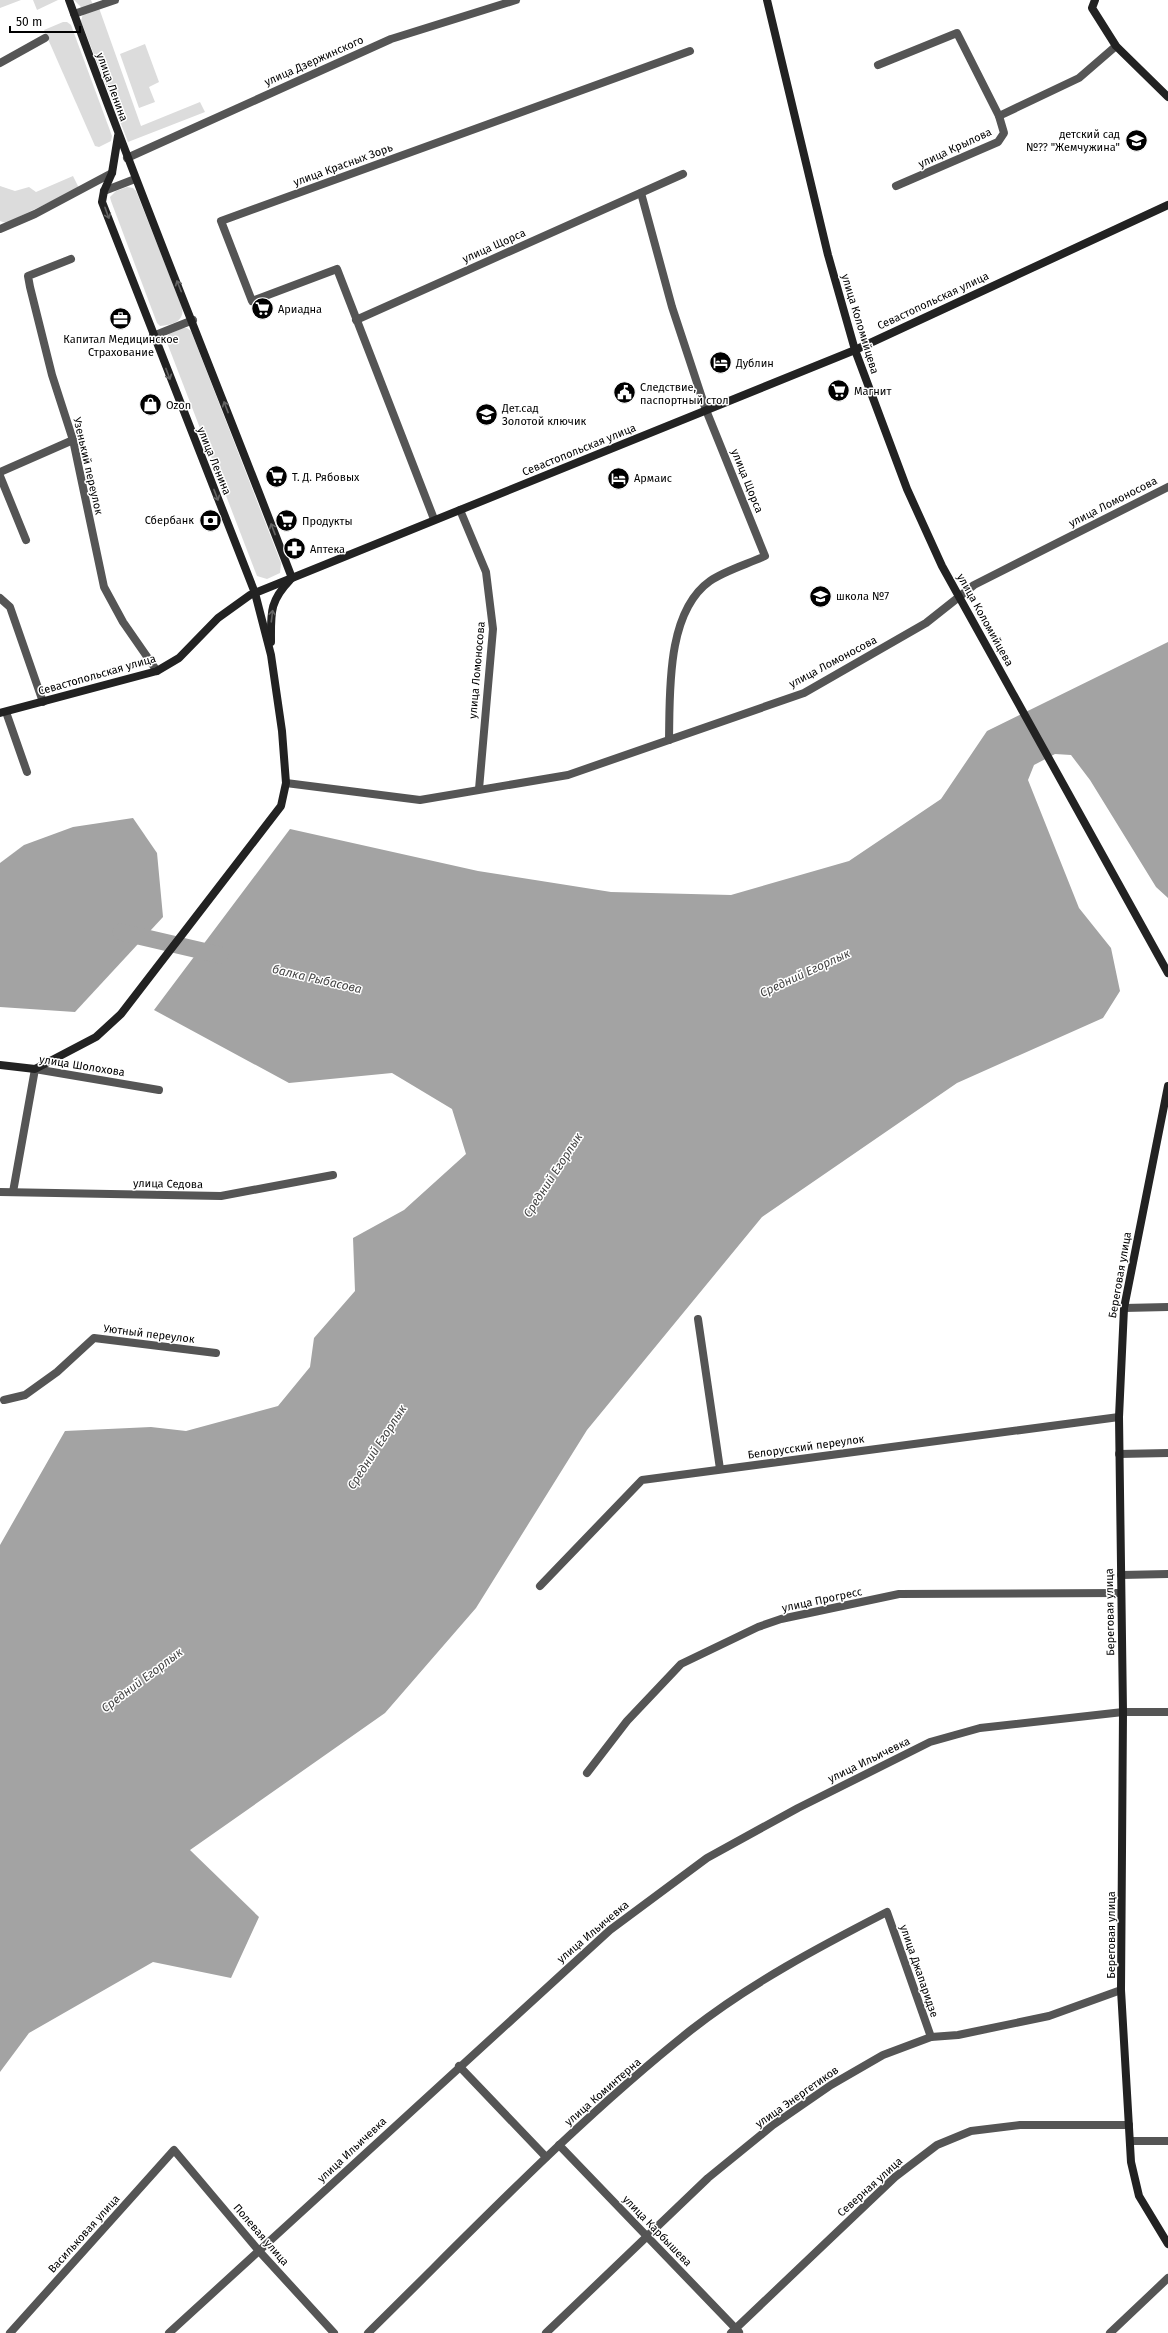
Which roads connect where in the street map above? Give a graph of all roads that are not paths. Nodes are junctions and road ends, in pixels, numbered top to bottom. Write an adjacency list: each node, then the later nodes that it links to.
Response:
1 (69, 0): 6 (main road, улица Ленина)
2 (115, 0): 6 (street)
3 (516, 0): 15 (street, улица Дзержинского)
4 (767, 0): 28 (main road, улица Коломийцева)
5 (1092, 3): 8 (main road)
6 (74, 14): 14 (main road, улица Ленина)
7 (45, 38): 10 (street)
8 (1116, 46): 12 (main road); 13 (street, улица Крылова)
9 (690, 51): 26 (street, улица Красных Зорь)
10 (0, 63)
11 (878, 66): 13 (street, улица Крылова)
12 (1168, 97)
13 (999, 116): 19 (street, улица Крылова)
14 (118, 136): 15 (main road, улица Ленина); 16 (main road, улица Ленина)
15 (127, 158): 18 (main road, улица Ленина)
16 (112, 174): 20 (main road, улица Ленина); 23 (street)
17 (682, 174): 21 (street, улица Щорса)
18 (135, 179): 20 (street); 25 (main road, улица Ленина, one-way to 18)
19 (896, 186)
20 (104, 191): 27 (main road, улица Ленина, one-way to 27)
21 (641, 193): 26 (street, улица Щорса); 29 (street, улица Щорса)
22 (1168, 205): 28 (main road, Севастопольская улица)
23 (0, 229)
24 (70, 259): 30 (street, Узенький переулок)
25 (193, 320): 27 (street); 37 (main road, улица Ленина, one-way to 25)
26 (356, 320): 35 (street)
27 (153, 336): 38 (main road, улица Ленина, one-way to 38)
28 (855, 350): 29 (main road, Севастопольская улица); 39 (main road, улица Коломийцева)
29 (706, 410): 34 (main road, Севастопольская улица); 45 (street, улица Щорса)
30 (73, 440): 31 (street); 42 (street, Узенький переулок)
31 (0, 472)
32 (0, 476): 36 (street)
33 (1168, 487): 39 (street, улица Ломоносова)
34 (460, 510): 35 (main road, Севастопольская улица); 48 (street, улица Ломоносова)
35 (434, 520): 37 (main road, Севастопольская улица)
36 (26, 540)
37 (292, 578): 38 (main road, Севастопольская улица); 41 (main road, one-way to 37)
38 (255, 593): 41 (main road, улица Ленина); 42 (main road, Севастопольская улица)
39 (959, 596): 45 (street, улица Ломоносова); 49 (main road, улица Коломийцева)
40 (0, 598): 43 (street)
41 (271, 655): 47 (main road)
42 (157, 671): 43 (main road, Севастопольская улица)
43 (43, 702): 44 (main road, Севастопольская улица)
44 (3, 713): 46 (street, Севастопольская улица)
45 (669, 740): 48 (street, улица Ломоносова)
46 (27, 772)
47 (286, 783): 48 (street, улица Ломоносова); 51 (main road)
48 (479, 790)
49 (1168, 972)
50 (0, 1065): 51 (main road, улица Шолохова)
51 (35, 1069): 53 (street, улица Шолохова); 56 (street)
52 (1168, 1086): 58 (main road, Береговая улица)
53 (159, 1090)
54 (333, 1176): 56 (street, улица Седова)
55 (0, 1192): 56 (street, улица Седова)
56 (13, 1192)
57 (1168, 1307): 58 (street)
58 (1124, 1308): 62 (main road, Береговая улица)
59 (698, 1319): 65 (street)
60 (216, 1353): 61 (street, Уютный переулок)
61 (1, 1399)
62 (1119, 1417): 64 (main road, Береговая улица); 65 (street, Белорусский переулок)
63 (1168, 1453): 64 (street)
64 (1119, 1454): 67 (main road, Береговая улица)
65 (720, 1469): 68 (street, Белорусский переулок)
66 (1168, 1574): 67 (street)
67 (1121, 1575): 69 (main road, Береговая улица)
68 (540, 1586)
69 (1120, 1593): 70 (main road, Береговая улица); 72 (street, улица Прогресс)
70 (1123, 1712): 71 (street, улица Ильичевка); 74 (main road, Береговая улица); 76 (street, улица Ильичевка)
71 (1168, 1712)
72 (587, 1772)
73 (887, 1912): 75 (street, улица Джапаридзе); 80 (street, улица Коминтерна)
74 (1121, 1990): 75 (street, улица Энергетиков); 77 (main road, Береговая улица)
75 (930, 2037): 83 (street, улица Энергетиков)
76 (459, 2066): 82 (street); 85 (street, улица Ильичевка)
77 (1129, 2125): 78 (main road, Береговая улица); 87 (street, Северная улица)
78 (1130, 2141): 79 (street); 84 (main road, Береговая улица)
79 (1168, 2141)
80 (559, 2144): 82 (street, улица Коминтерна); 83 (street, улица Карбышева)
81 (174, 2150): 85 (street, Полевая улица); 88 (street, Васильковая улица)
82 (546, 2157): 91 (street, улица Коминтерна)
83 (646, 2236): 87 (street, улица Карбышева); 92 (street, улица Энергетиков)
84 (1168, 2244)
85 (259, 2251): 89 (street, улица Ильичевка); 90 (street, Полевая улица)
86 (1168, 2278): 93 (street)
87 (735, 2332)
88 (10, 2333)
89 (169, 2333)
90 (334, 2333)
91 (368, 2333)
92 (546, 2333)
93 (1110, 2333)

